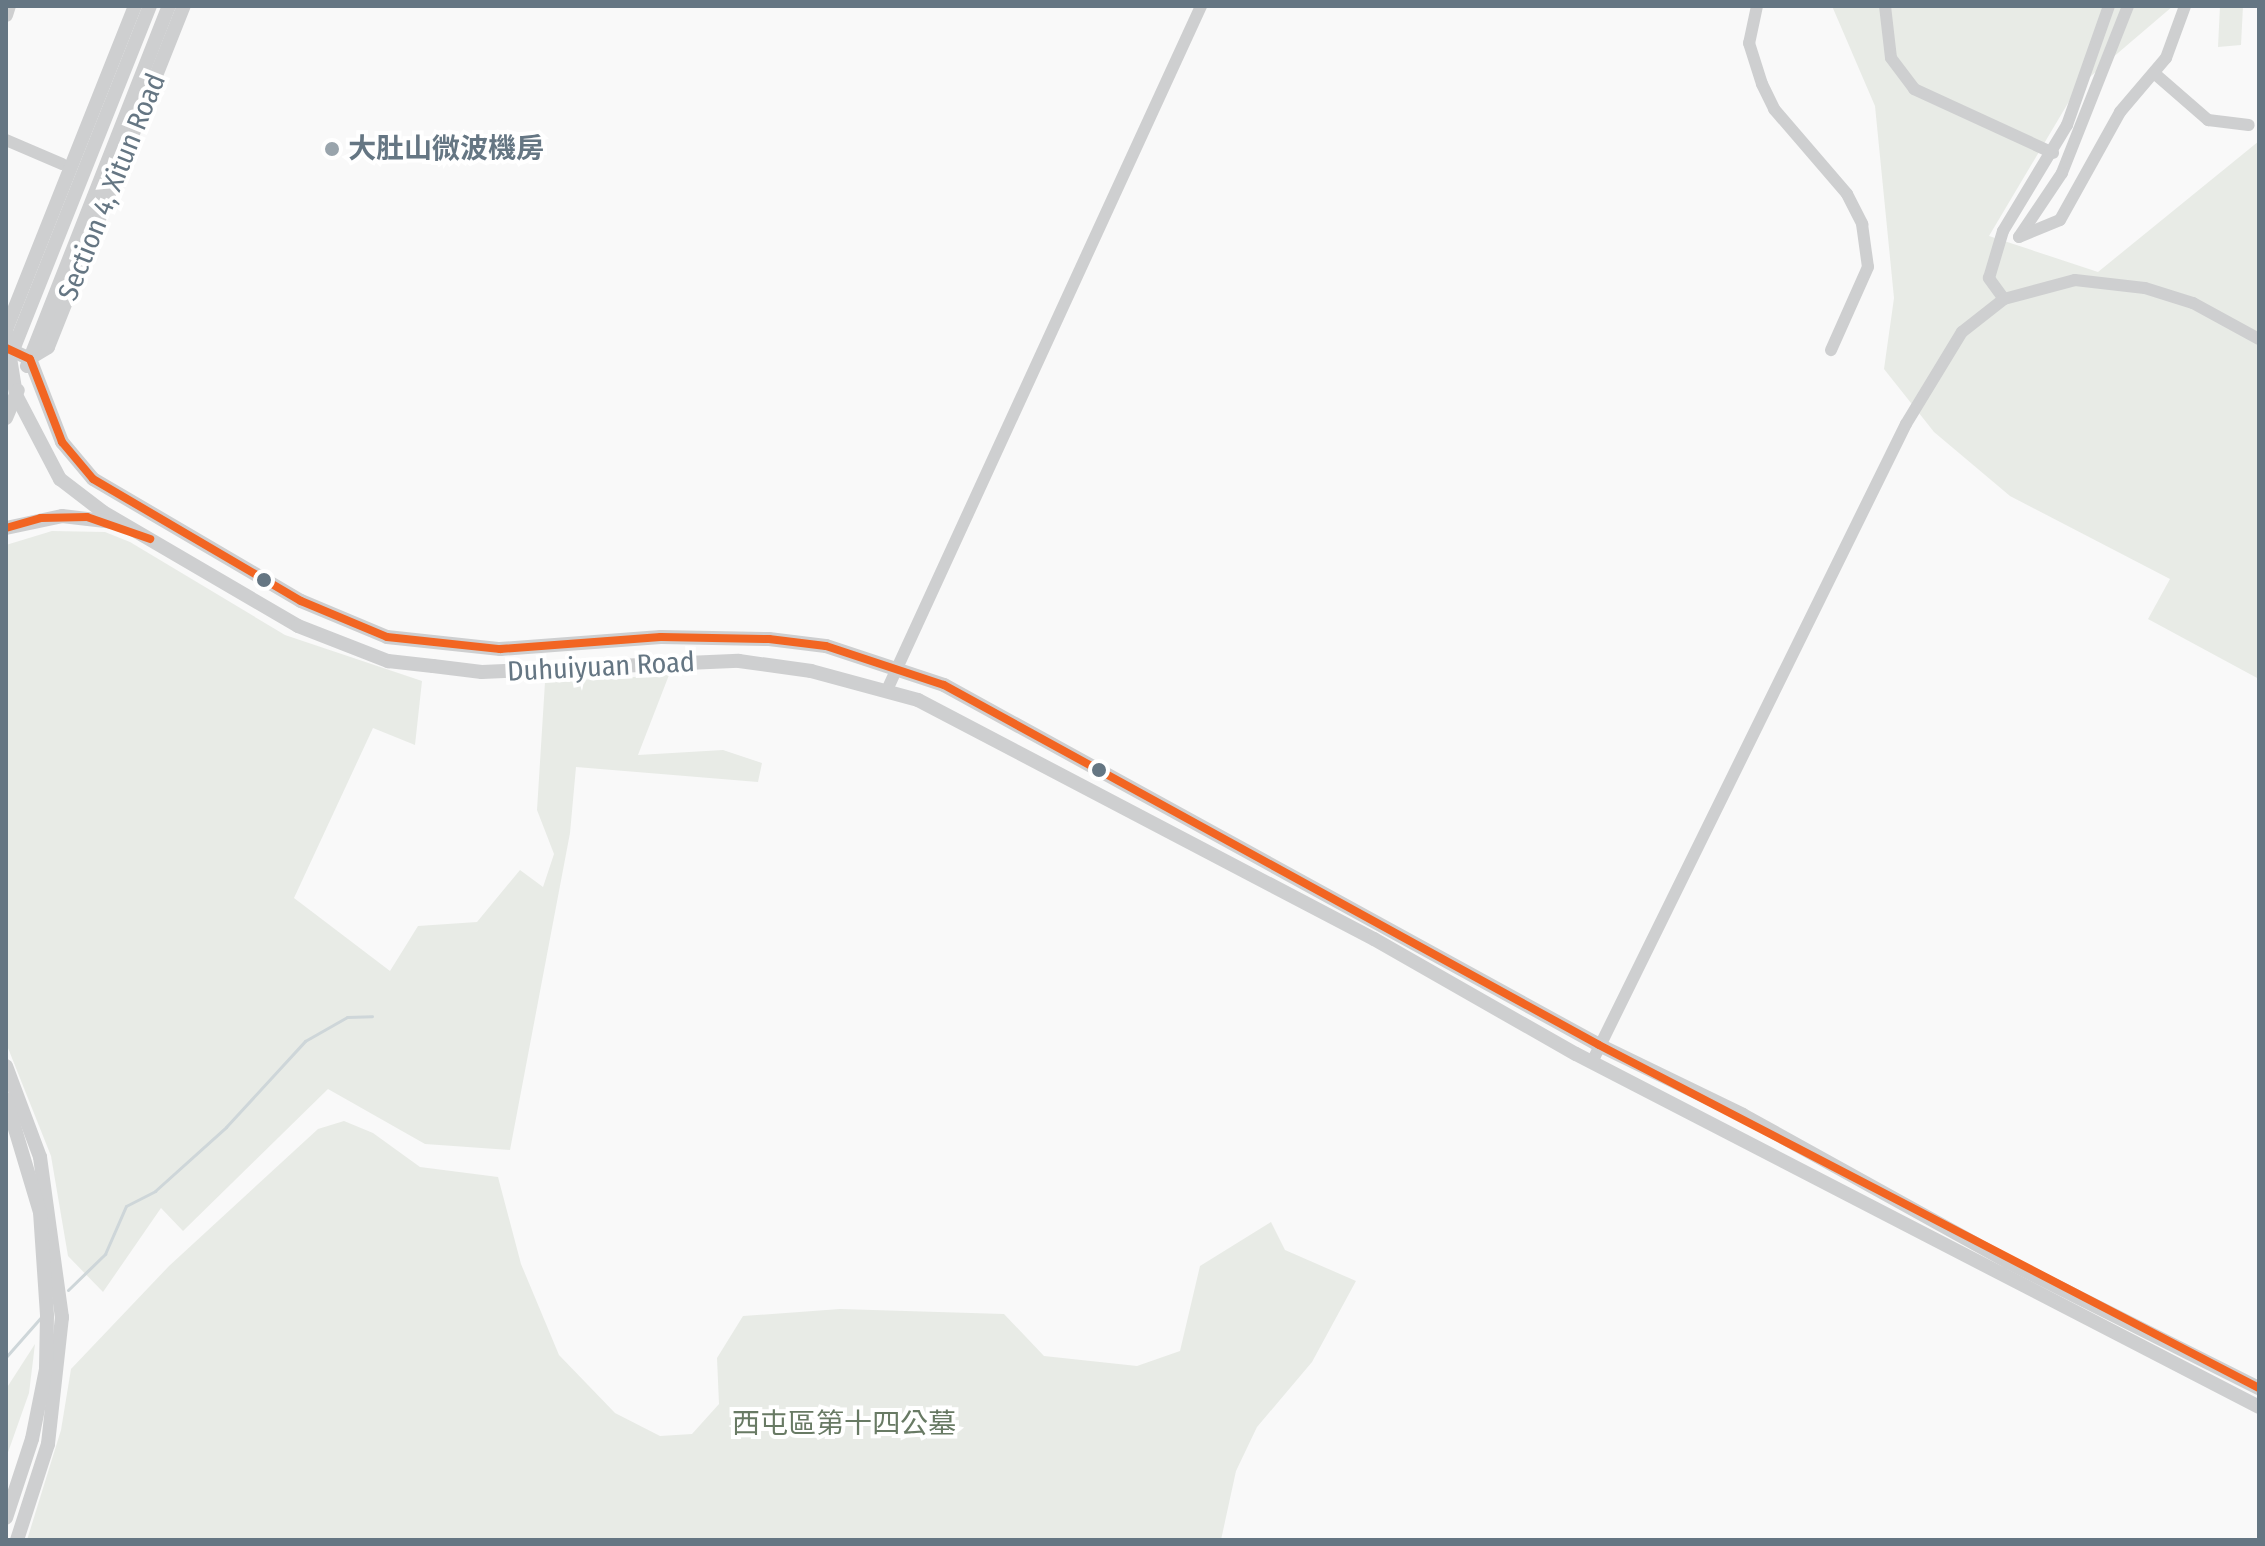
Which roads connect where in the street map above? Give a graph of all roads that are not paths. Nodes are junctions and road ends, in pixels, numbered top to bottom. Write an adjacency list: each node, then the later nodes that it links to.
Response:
1 (9, 6): 12 (street)
2 (135, 6): 19 (street, Section 4, Xitun Road)
3 (150, 6): 22 (street, Section 4, Xitun Road)
4 (169, 6): 23 (street, Section 4, Xitun Road)
5 (184, 6): 23 (street, Section 4, Xitun Road)
6 (1201, 6): 28 (street)
7 (1757, 6): 21 (street)
8 (1885, 6): 16 (street)
9 (2109, 6): 16 (street)
10 (2128, 6): 13 (street)
11 (2185, 6): 13 (street)
12 (6, 15)
13 (2154, 73): 14 (street)
14 (2249, 125)
15 (6, 140): 17 (street)
16 (2053, 153): 18 (street)
17 (62, 164)
18 (2004, 299): 20 (street); 30 (street)
19 (6, 332): 22 (street, Section 4, Xitun Road)
20 (2259, 339)
21 (1831, 350)
22 (8, 354): 23 (street); 24 (street, Duhuiyuan Road)
23 (30, 359): 24 (street, Section 4, Xitun Road); 28 (street, Duhuiyuan Road)
24 (16, 395): 25 (street, Section 4, Xitun Road); 27 (street, Duhuiyuan Road)
25 (6, 418)
26 (6, 528): 27 (street)
27 (132, 529): 29 (street, Duhuiyuan Road)
28 (896, 666): 29 (street); 30 (street, Duhuiyuan Road)
29 (887, 690): 31 (street, Duhuiyuan Road)
30 (1599, 1045): 31 (street); 34 (street, Duhuiyuan Road)
31 (1592, 1062): 35 (street, Duhuiyuan Road)
32 (6, 1066): 37 (street)
33 (6, 1099): 36 (street)
34 (2259, 1388)
35 (2259, 1407)
36 (6, 1518)
37 (17, 1540)

